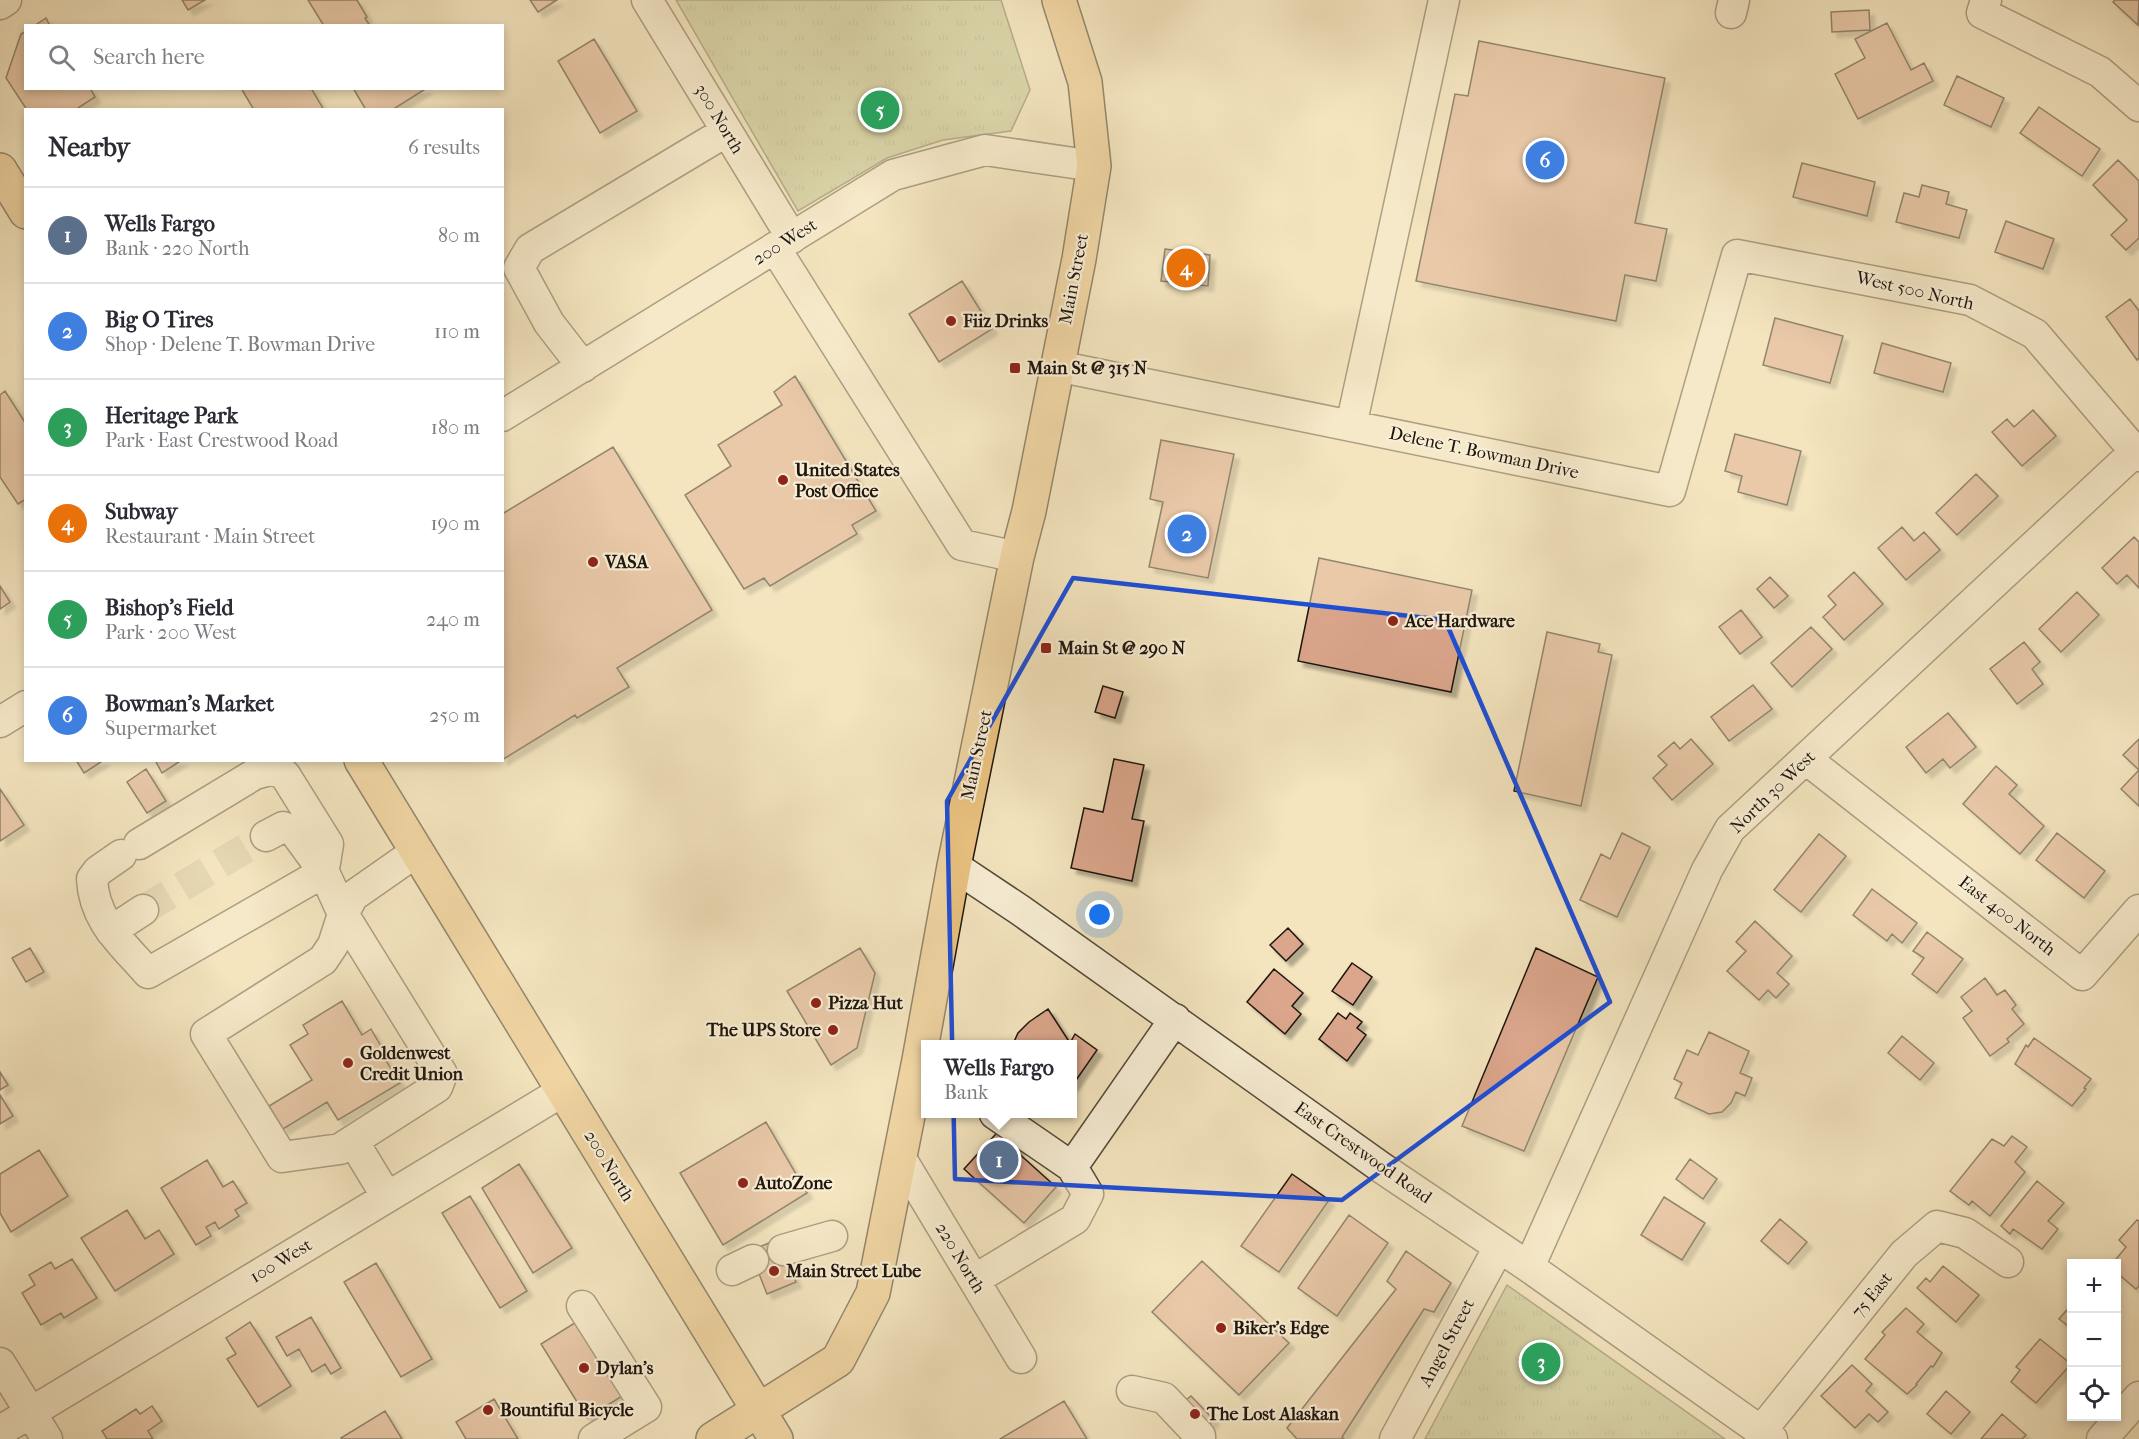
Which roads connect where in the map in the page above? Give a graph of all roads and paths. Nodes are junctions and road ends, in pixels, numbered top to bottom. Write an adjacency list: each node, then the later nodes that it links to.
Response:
1 (6, 0): 5 (street)
2 (647, 0): 8 (street, 300 North)
3 (1059, 0): 9 (main road, Main Street)
4 (1444, 0): 17 (street)
5 (0, 4)
6 (1984, 6): 7 (street)
7 (2139, 106)
8 (727, 131): 12 (street, 300 North); 15 (street)
9 (1094, 166): 12 (street, 200 West); 14 (main road, Main Street)
10 (0, 171): 11 (main road)
11 (24, 209)
12 (783, 243): 15 (street, 200 West); 19 (street, 300 North)
13 (1737, 255): 17 (street, Delene T. Bowman Drive); 18 (street, West 500 North)
14 (1057, 366): 17 (street, Delene T. Bowman Drive); 19 (main road, Main Street)
15 (583, 367): 16 (street, 200 West)
16 (504, 415)
17 (1350, 426)
18 (2138, 452): 22 (street, North 30 West)
19 (1017, 557): 26 (main road, Main Street)
20 (24, 707): 21 (street)
21 (0, 722)
22 (1806, 759): 29 (street, East 400 North); 45 (street, North 30 West)
23 (362, 762): 25 (main road, 200 North)
24 (266, 836): 27 (street)
25 (416, 852): 30 (street); 35 (main road, 200 North)
26 (954, 866): 32 (street, East Crestwood Road); 33 (main road, Main Street)
27 (324, 872): 30 (street); 31 (street); 31 (street)
28 (143, 910): 31 (street)
29 (2139, 910)
30 (343, 914): 37 (street); 37 (street)
31 (111, 931)
32 (1175, 1019): 39 (street); 42 (street, East Crestwood Road)
33 (926, 1040)
34 (921, 1067): 38 (main road, Main Street)
35 (563, 1091): 40 (street, 100 West); 52 (main road, 200 North)
36 (1002, 1118): 39 (street)
37 (353, 1141): 40 (street)
38 (900, 1157): 46 (street, 220 North); 52 (main road, Main Street)
39 (1072, 1167): 46 (street)
40 (387, 1197): 53 (street, 100 West)
41 (832, 1236): 43 (street)
42 (1499, 1247): 45 (street, East Crestwood Road); 61 (street, Angel Street)
43 (783, 1250)
44 (2008, 1262): 55 (street, 75 East)
45 (1529, 1267): 55 (street, East Crestwood Road)
46 (974, 1280): 48 (street, 220 North)
47 (582, 1306): 57 (street)
48 (1021, 1358)
49 (0, 1363): 53 (street)
50 (1132, 1391): 60 (street)
51 (2139, 1397): 62 (street)
52 (758, 1410): 58 (main road, Main Street); 59 (main road, 200 North)
53 (30, 1413): 54 (street, 100 West); 56 (street)
54 (0, 1431)
55 (1766, 1435)
56 (47, 1439)
57 (594, 1439)
58 (713, 1439)
59 (776, 1439)
60 (1200, 1439)
61 (1395, 1439)
62 (2103, 1439)

